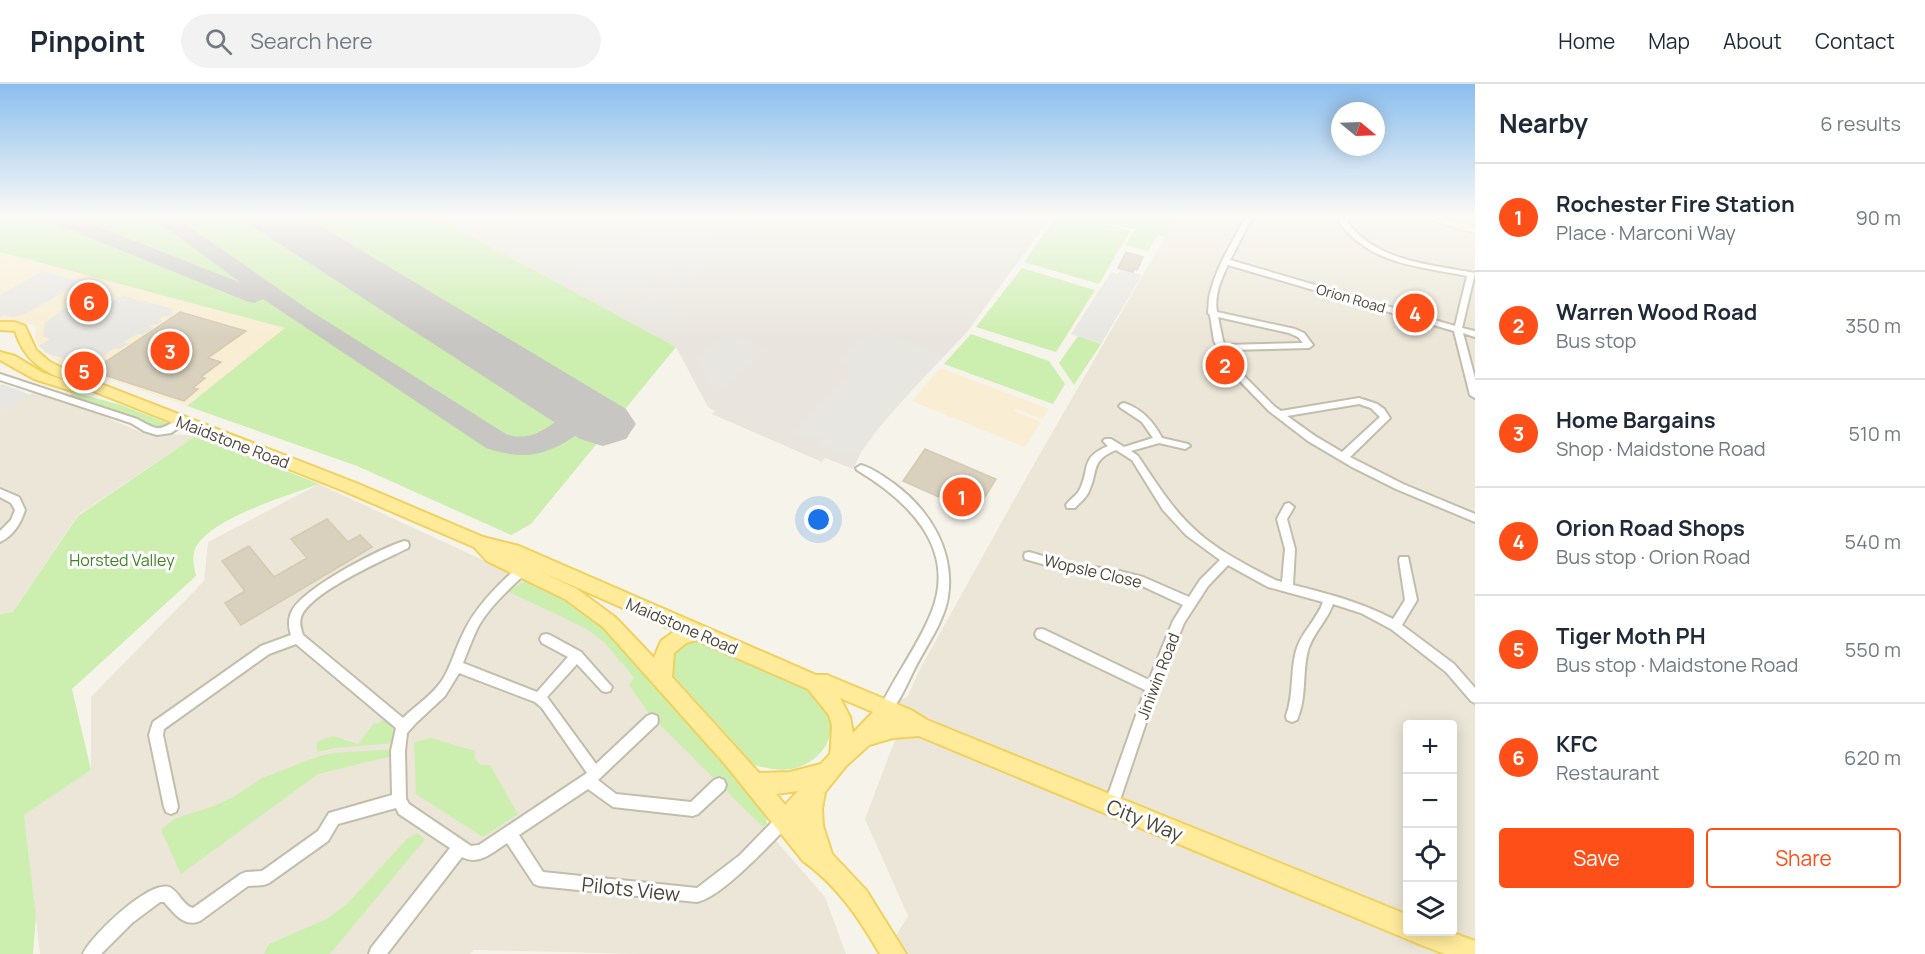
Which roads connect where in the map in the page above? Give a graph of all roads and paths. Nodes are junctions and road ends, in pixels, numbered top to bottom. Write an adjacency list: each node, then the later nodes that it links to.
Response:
1 (1230, 257): 3 (street)
2 (1397, 257): 4 (street)
3 (1227, 262): 5 (street); 7 (street, Orion Road)
4 (1473, 275): 7 (street)
5 (1212, 313): 10 (street); 10 (street)
6 (0, 327): 8 (main road)
7 (1458, 329): 9 (street, Orion Road); 14 (street)
8 (22, 334): 11 (main road); 15 (main road, Maidstone Road)
9 (1475, 334)
10 (1222, 348): 17 (street)
11 (0, 351)
12 (0, 356): 15 (main road, Maidstone Road)
13 (0, 377): 18 (street)
14 (1475, 395)
15 (119, 397): 18 (main road, Maidstone Road)
16 (1124, 406): 19 (street)
17 (1280, 414): 22 (street); 22 (street)
18 (182, 422): 29 (main road, Maidstone Road)
19 (1159, 440): 20 (street); 21 (street)
20 (1116, 446): 25 (street); 32 (street)
21 (1185, 446)
22 (1343, 457): 27 (street)
23 (861, 468): 51 (street)
24 (0, 493): 28 (street)
25 (1071, 506)
26 (1289, 507): 35 (street)
27 (1475, 518)
28 (0, 538)
29 (479, 542): 34 (main road, Maidstone Road); 39 (main road, Maidstone Road)
30 (404, 545): 41 (street)
31 (1029, 556): 37 (street, Wopsle Close)
32 (1227, 559): 35 (street); 37 (street, Jiniwin Road)
33 (1404, 560): 38 (street)
34 (522, 570): 44 (street); 45 (main road, Maidstone Road)
35 (1287, 589): 36 (street)
36 (1329, 600): 38 (street); 52 (street)
37 (1190, 603): 48 (street, Jiniwin Road)
38 (1395, 626): 49 (street)
39 (698, 632): 45 (main road); 46 (main road, Maidstone Road)
40 (1041, 634): 48 (street)
41 (298, 638): 54 (street); 63 (street)
42 (546, 639): 43 (street)
43 (577, 656): 47 (street); 50 (street)
44 (456, 666): 50 (street); 54 (street)
45 (662, 679): 59 (main road, Maidstone Road)
46 (815, 682): 51 (main road, Maidstone Road); 57 (main road)
47 (606, 687)
48 (1152, 687): 62 (street, Jiniwin Road)
49 (1475, 697)
50 (539, 698): 58 (street)
51 (886, 708): 55 (main road, City Way); 56 (main road)
52 (1292, 716)
53 (652, 720): 58 (street)
54 (403, 726): 61 (street)
55 (920, 727): 56 (main road); 62 (main road, City Way)
56 (863, 737): 57 (main road)
57 (828, 772): 59 (main road); 64 (main road); 67 (main road)
58 (592, 777): 60 (street); 65 (street)
59 (753, 783): 64 (main road, Maidstone Road)
60 (719, 785)
61 (399, 800): 66 (street); 71 (street)
62 (1111, 806): 68 (main road, City Way)
63 (171, 807)
64 (783, 821): 65 (street, Pilots View); 67 (main road, Maidstone Road)
65 (510, 835): 66 (street)
66 (460, 847): 72 (street)
67 (824, 860): 73 (main road)
68 (1403, 925)
69 (1430, 936): 70 (main road)
70 (1475, 953)
71 (91, 954)
72 (377, 954)
73 (894, 954)

